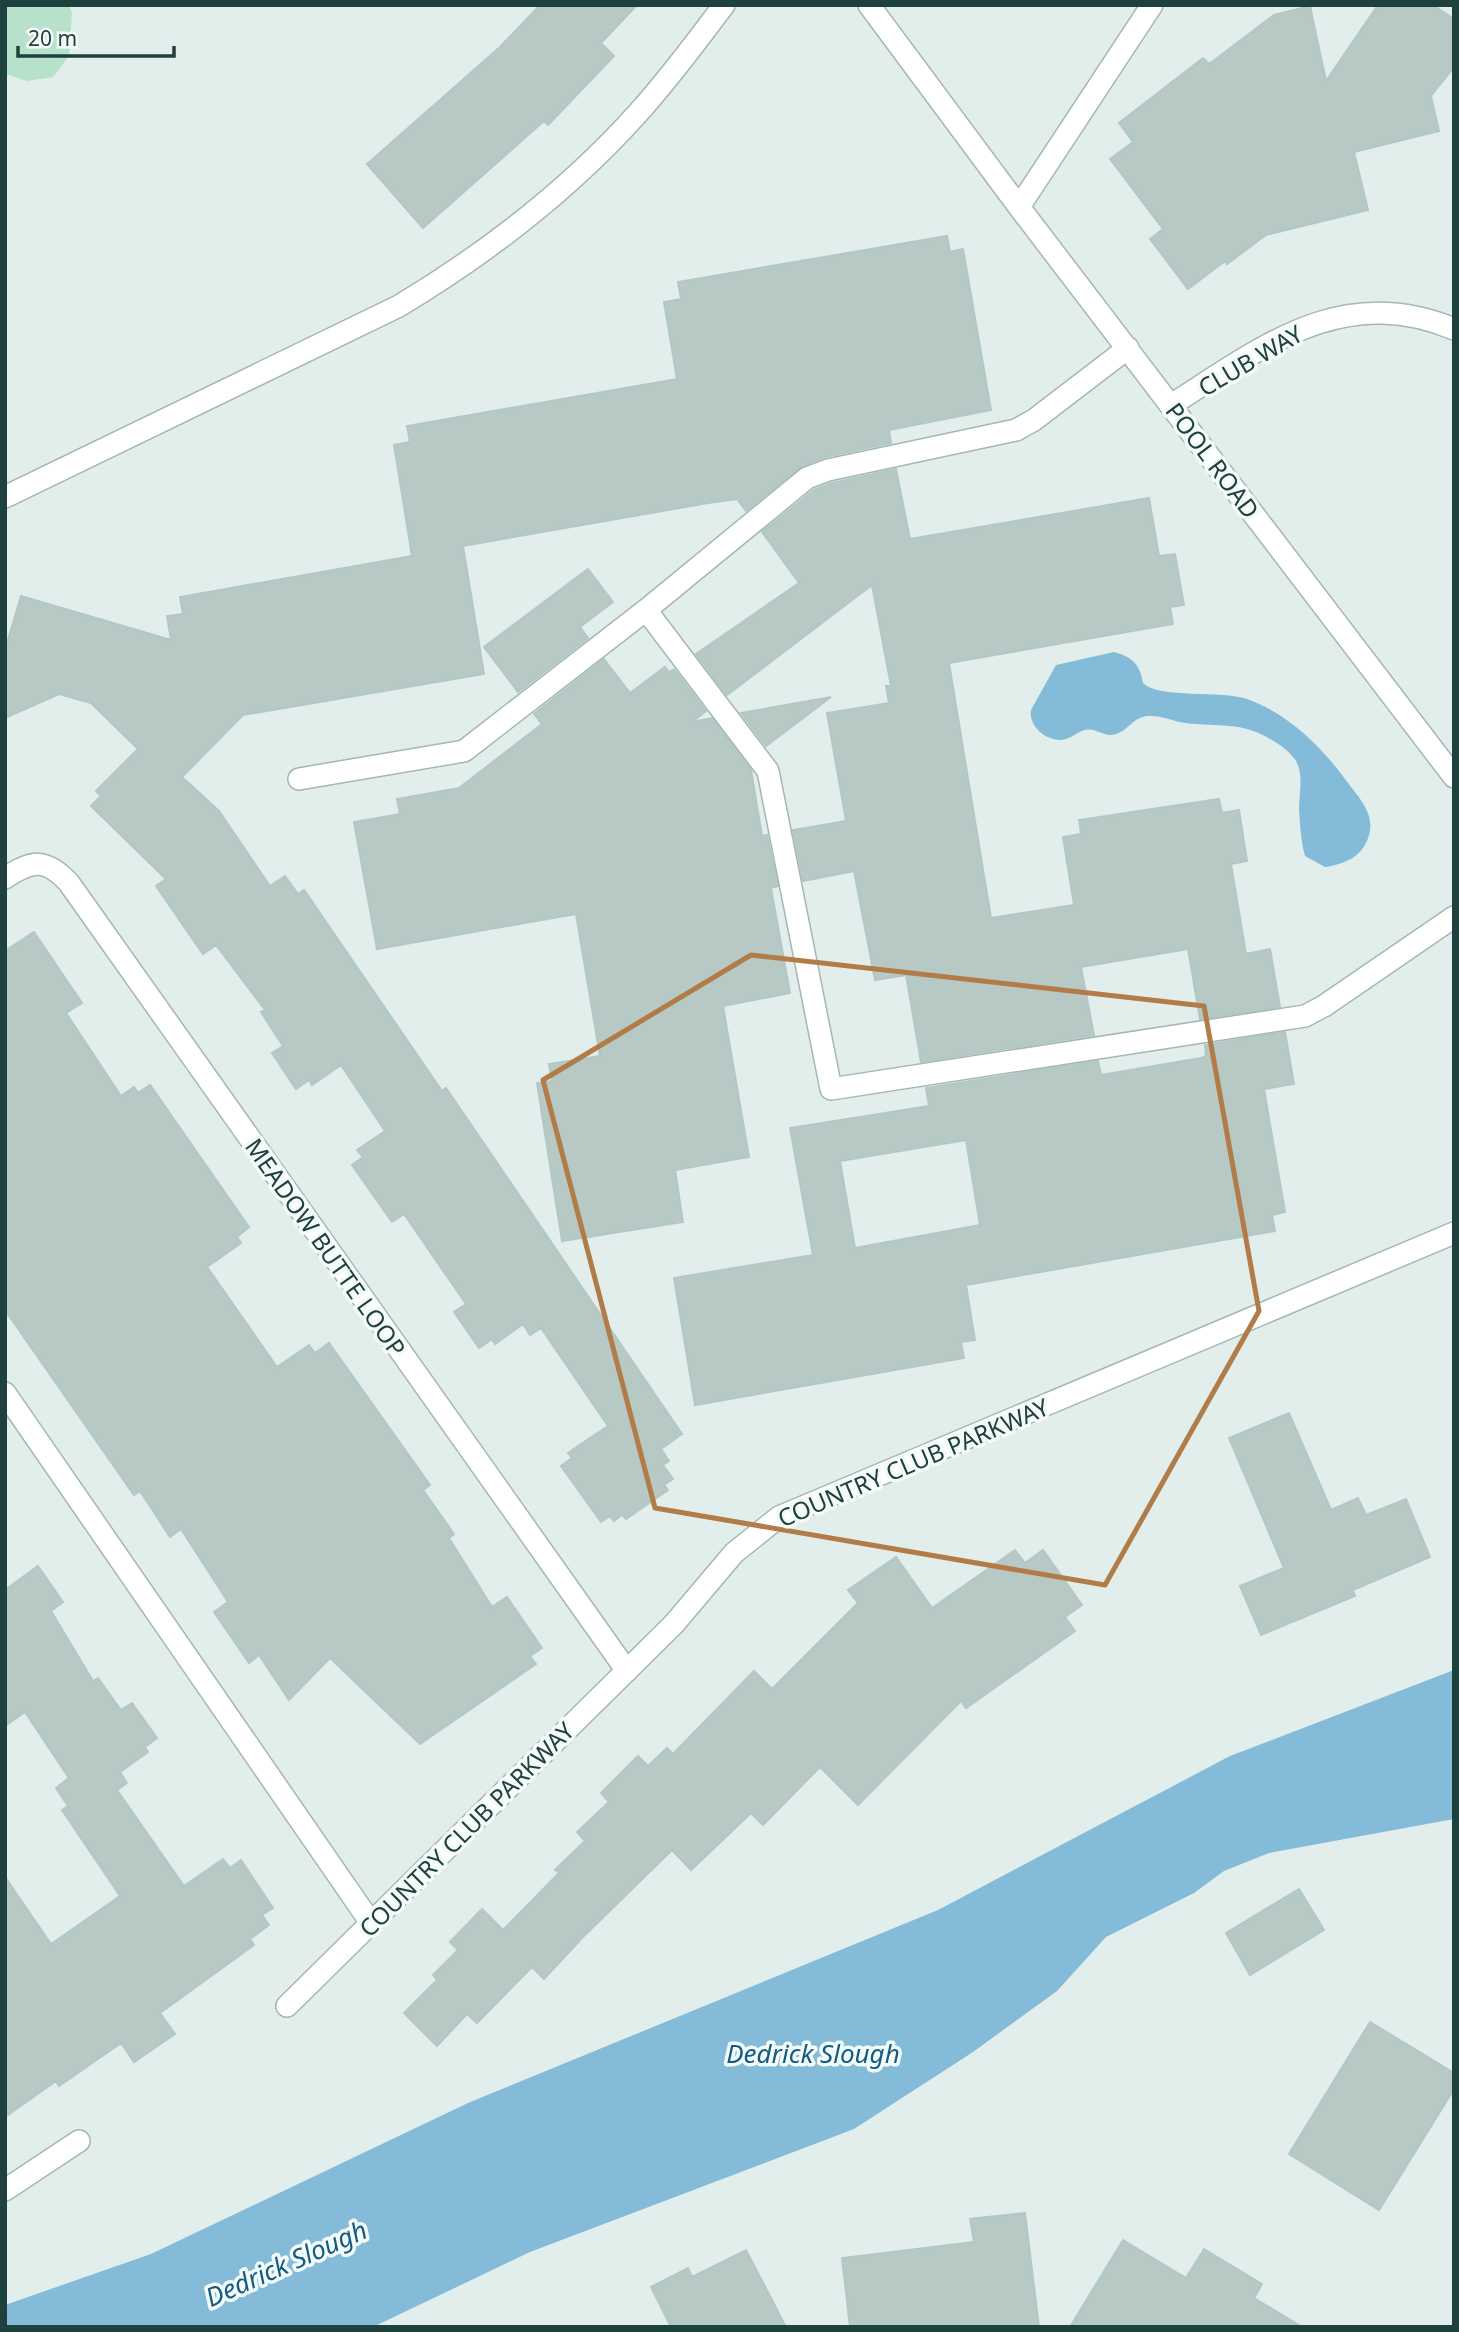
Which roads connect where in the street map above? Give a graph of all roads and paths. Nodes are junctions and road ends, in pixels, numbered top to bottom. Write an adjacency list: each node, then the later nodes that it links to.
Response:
1 (724, 5): 8 (street)
2 (869, 5): 4 (street, POOL ROAD)
3 (1152, 5): 4 (street)
4 (1019, 207): 6 (street, POOL ROAD)
5 (1454, 329): 7 (street, CLUB WAY)
6 (1128, 348): 7 (street, POOL ROAD); 9 (street)
7 (1171, 405): 10 (street, POOL ROAD)
8 (5, 497)
9 (646, 610): 11 (street); 13 (street)
10 (1454, 777)
11 (299, 779)
12 (5, 878): 16 (street, MEADOW BUTTE LOOP)
13 (1454, 917)
14 (1454, 1233): 16 (street, COUNTRY CLUB PARKWAY)
15 (5, 1393): 17 (street)
16 (626, 1671): 17 (street, COUNTRY CLUB PARKWAY)
17 (371, 1923): 18 (street, COUNTRY CLUB PARKWAY)
18 (287, 2006)
19 (79, 2141): 20 (street)
20 (5, 2190)

